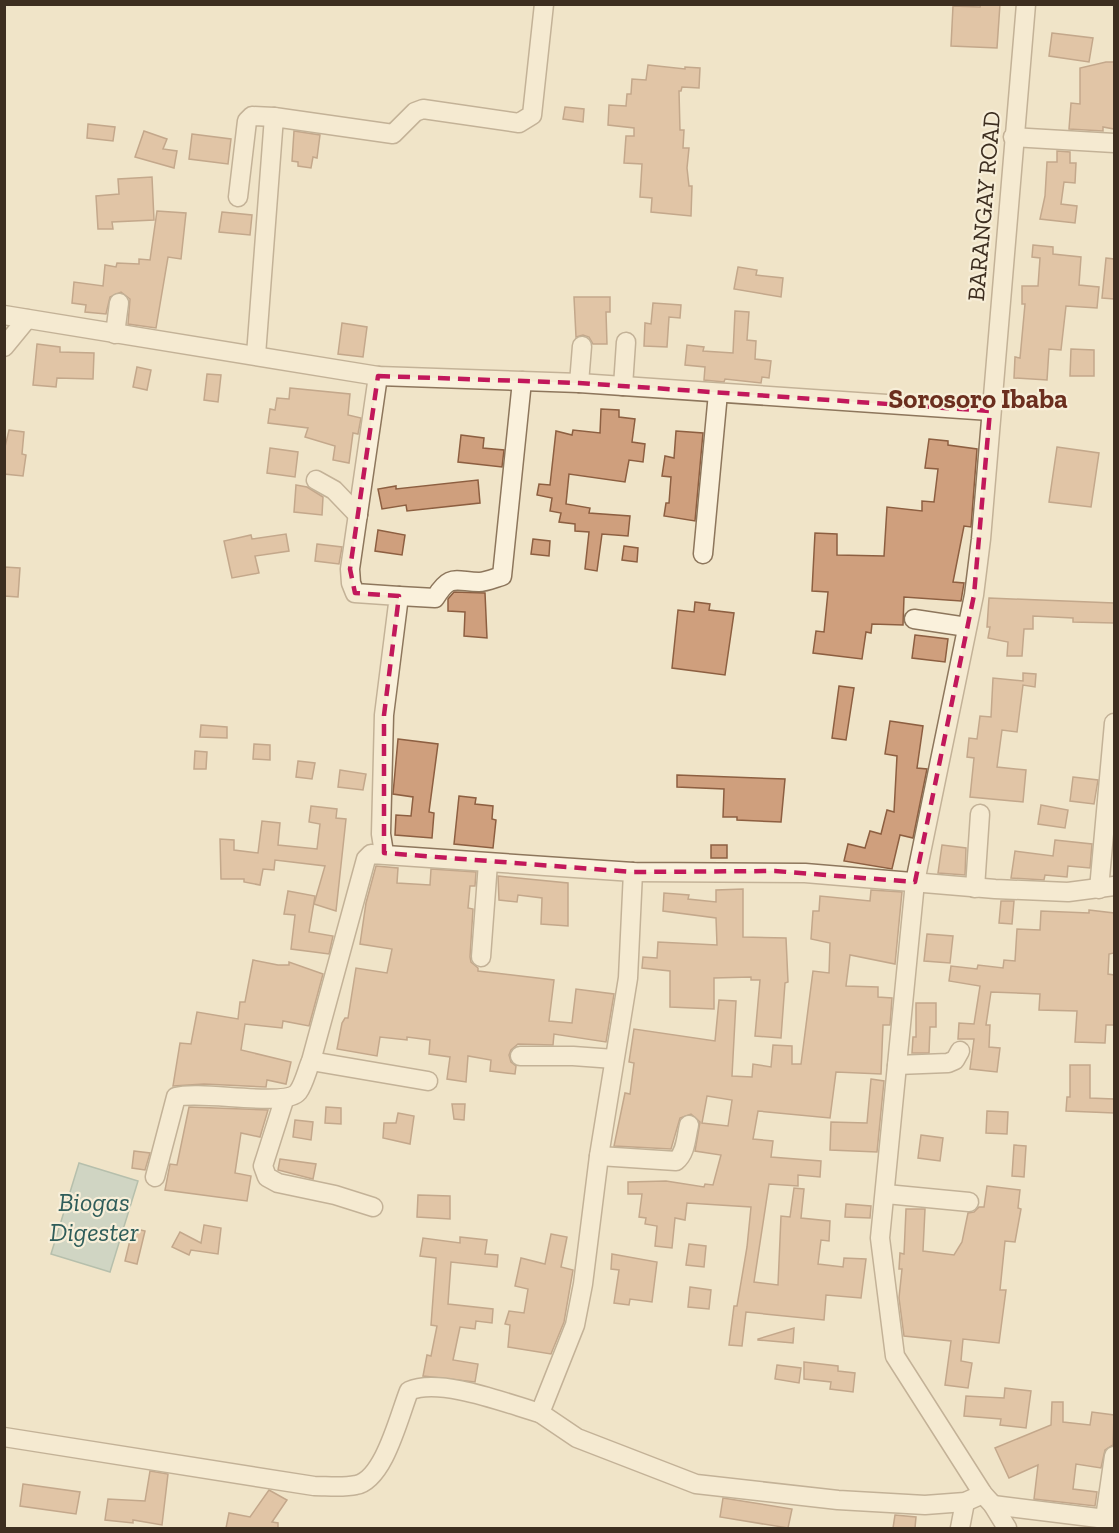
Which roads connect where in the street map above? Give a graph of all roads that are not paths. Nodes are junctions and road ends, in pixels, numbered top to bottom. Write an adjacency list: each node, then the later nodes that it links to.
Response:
1 (544, 4): 3 (street)
2 (1026, 4): 4 (street, BARANGAY ROAD)
3 (274, 117): 6 (street); 14 (street)
4 (1013, 137): 5 (street); 20 (street, BARANGAY ROAD)
5 (1114, 143)
6 (238, 198)
7 (119, 303): 10 (street)
8 (4, 315): 9 (street)
9 (27, 320): 10 (street); 13 (street)
10 (115, 334): 14 (street)
11 (626, 342): 18 (street)
12 (582, 346): 17 (street)
13 (4, 347)
14 (255, 355): 15 (street)
15 (378, 376): 16 (street); 22 (street)
16 (522, 381): 17 (street); 24 (street)
17 (579, 384): 18 (street)
18 (622, 386): 19 (street)
19 (718, 393): 20 (street); 23 (street)
20 (990, 411): 26 (street, BARANGAY ROAD)
21 (316, 480): 22 (street)
22 (358, 515): 24 (street)
23 (703, 554)
24 (399, 596): 30 (street)
25 (914, 619): 26 (street)
26 (967, 627): 33 (street, BARANGAY ROAD)
27 (1114, 723): 28 (street)
28 (1110, 809): 35 (street)
29 (980, 814): 34 (street)
30 (384, 853): 31 (street); 40 (street)
31 (488, 862): 32 (street); 36 (street)
32 (633, 872): 33 (street); 39 (street)
33 (915, 882): 34 (street); 41 (street, BARANGAY ROAD)
34 (975, 888): 35 (street)
35 (1107, 888)
36 (481, 957)
37 (960, 1051): 41 (street)
38 (520, 1056): 39 (street)
39 (614, 1059): 45 (street)
40 (311, 1061): 42 (street); 43 (street)
41 (897, 1065): 47 (street, BARANGAY ROAD)
42 (428, 1081)
43 (284, 1100): 46 (street); 49 (street)
44 (688, 1125): 45 (street)
45 (598, 1156): 50 (street)
46 (155, 1177)
47 (886, 1194): 48 (street); 53 (street, BARANGAY ROAD)
48 (969, 1202)
49 (373, 1207)
50 (540, 1413): 51 (street); 54 (street)
51 (4, 1437)
52 (1114, 1456): 55 (street)
53 (988, 1499): 54 (street); 55 (street); 57 (street, BARANGAY ROAD)
54 (965, 1502): 56 (street)
55 (1110, 1519)
56 (960, 1528)
57 (1007, 1528)

